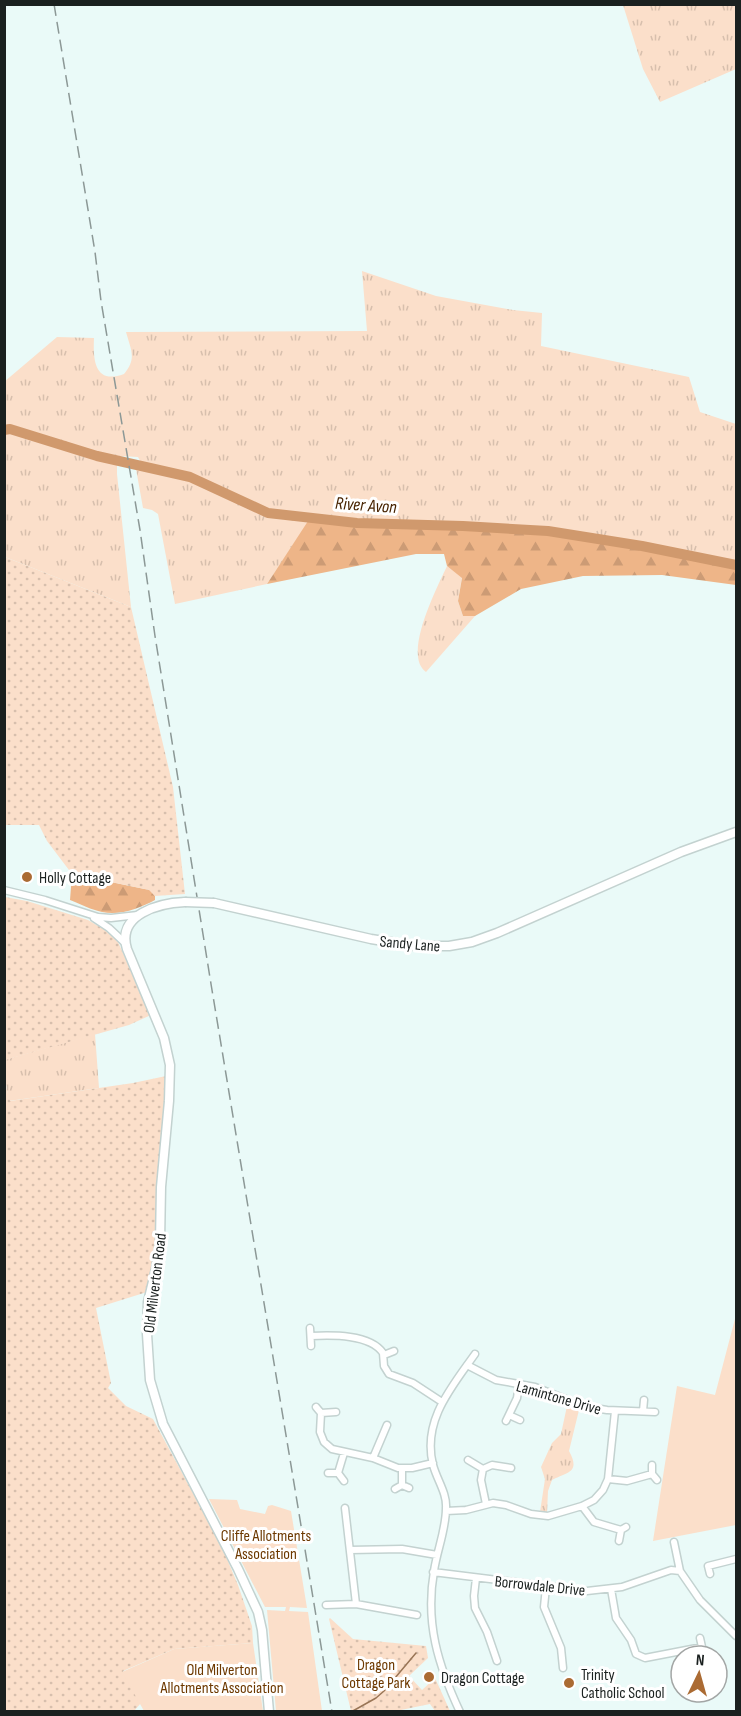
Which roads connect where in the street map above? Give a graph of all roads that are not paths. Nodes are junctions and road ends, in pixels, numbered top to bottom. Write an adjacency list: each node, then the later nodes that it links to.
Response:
1 (736, 832): 3 (street, Sandy Lane, bridge)
2 (4, 890): 4 (street)
3 (139, 914): 4 (street); 5 (street)
4 (88, 915): 5 (street)
5 (125, 943): 61 (street, Old Milverton Road)
6 (310, 1328): 7 (street)
7 (311, 1336): 8 (street); 11 (street)
8 (311, 1346)
9 (394, 1351): 11 (street)
10 (475, 1354): 12 (street)
11 (384, 1355): 15 (street)
12 (467, 1365): 13 (street, Lamintone Drive); 15 (street)
13 (519, 1384): 16 (street, Lamintone Drive); 20 (street)
14 (644, 1400): 17 (street)
15 (442, 1402): 27 (street)
16 (615, 1411): 17 (street, Lamintone Drive); 35 (street)
17 (643, 1411): 19 (street, Lamintone Drive)
18 (336, 1412): 24 (street)
19 (655, 1412)
20 (520, 1420)
21 (387, 1425): 23 (street)
22 (374, 1432): 23 (street)
23 (383, 1434): 25 (street)
24 (344, 1453): 25 (street); 33 (street)
25 (373, 1458): 29 (street)
26 (468, 1460): 31 (street)
27 (433, 1463): 29 (street); 42 (street)
28 (652, 1465): 34 (street)
29 (402, 1468): 38 (street)
30 (511, 1468): 31 (street)
31 (483, 1469): 39 (street)
32 (328, 1473): 33 (street)
33 (338, 1473): 37 (street)
34 (652, 1474): 35 (street); 36 (street)
35 (608, 1479): 40 (street)
36 (657, 1480)
37 (344, 1481)
38 (395, 1489)
39 (486, 1504): 40 (street); 42 (street)
40 (582, 1506): 43 (street)
41 (345, 1508): 45 (street)
42 (446, 1511): 46 (street)
43 (619, 1541)
44 (675, 1542): 48 (street)
45 (350, 1550): 46 (street); 54 (street)
46 (437, 1555): 49 (street)
47 (736, 1559): 50 (street)
48 (680, 1571): 53 (street, Borrowdale Drive); 57 (street)
49 (433, 1572): 51 (street, Borrowdale Drive); 62 (street)
50 (710, 1574)
51 (476, 1578): 52 (street, Borrowdale Drive); 59 (street)
52 (546, 1587): 53 (street, Borrowdale Drive); 60 (street)
53 (611, 1589): 58 (street)
54 (356, 1604): 55 (street); 56 (street)
55 (326, 1605)
56 (417, 1616)
57 (736, 1636)
58 (700, 1638)
59 (496, 1661)
60 (563, 1668)
61 (269, 1712)
62 (460, 1712)

